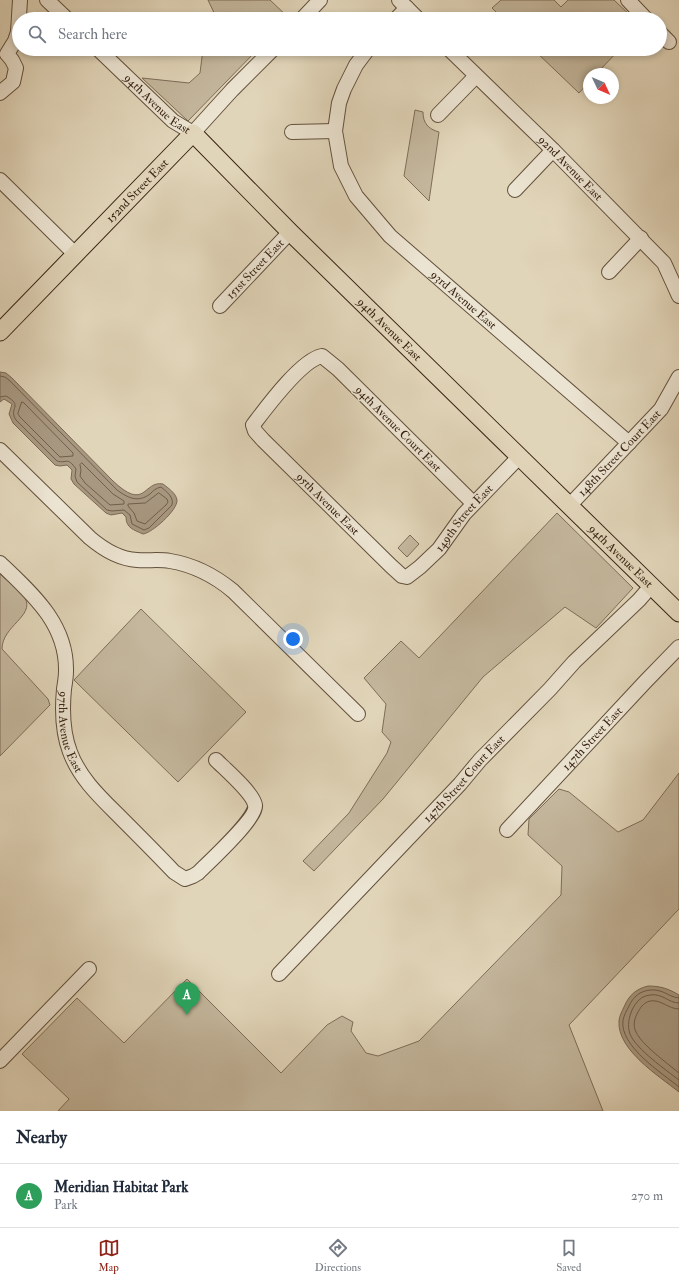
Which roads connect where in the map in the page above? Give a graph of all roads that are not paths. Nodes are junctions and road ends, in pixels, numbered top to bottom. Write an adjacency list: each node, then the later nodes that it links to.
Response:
1 (20, 0): 6 (street)
2 (47, 0): 7 (street)
3 (320, 0): 8 (street)
4 (628, 0): 10 (street)
5 (403, 4): 9 (street)
6 (19, 12)
7 (60, 12)
8 (309, 12)
9 (411, 12)
10 (639, 12)
11 (12, 45): 17 (street)
12 (105, 56): 21 (street, 94th Avenue East)
13 (266, 56): 21 (street, 152nd Street East)
14 (363, 56): 19 (street, 93rd Avenue East)
15 (456, 56): 16 (street, 92nd Avenue East)
16 (476, 76): 18 (street); 22 (street, 92nd Avenue East)
17 (0, 93)
18 (438, 115)
19 (335, 131): 20 (street); 34 (street, 93rd Avenue East)
20 (292, 132)
21 (193, 133): 25 (main road, 94th Avenue East); 27 (main road, 152nd Street East)
22 (553, 150): 24 (street); 26 (street, 92nd Avenue East)
23 (0, 180): 27 (street)
24 (515, 190)
25 (290, 232): 30 (street, 151st Street East); 36 (main road, 94th Avenue East)
26 (641, 238): 28 (street); 29 (street, 92nd Avenue East)
27 (75, 254): 31 (main road, 152nd Street East)
28 (609, 272)
29 (679, 296)
30 (220, 306)
31 (0, 332)
32 (679, 377): 34 (street, 148th Street Court East)
33 (253, 425): 37 (street, 94th Avenue Court East); 40 (street, 95th Avenue East)
34 (629, 443): 38 (street, 148th Street Court East)
35 (0, 450): 44 (street)
36 (519, 457): 37 (street, 149th Street East); 38 (main road, 94th Avenue East)
37 (473, 503): 40 (street, 149th Street East)
38 (569, 506): 41 (main road, 94th Avenue East)
39 (0, 563): 45 (street, 97th Avenue East)
40 (407, 577)
41 (652, 585): 42 (main road, 94th Avenue East); 48 (street, 147th Street Court East)
42 (679, 613)
43 (679, 647): 46 (street, 147th Street East)
44 (358, 714)
45 (216, 760)
46 (507, 830)
47 (89, 969): 49 (street)
48 (279, 974)
49 (0, 1061)

